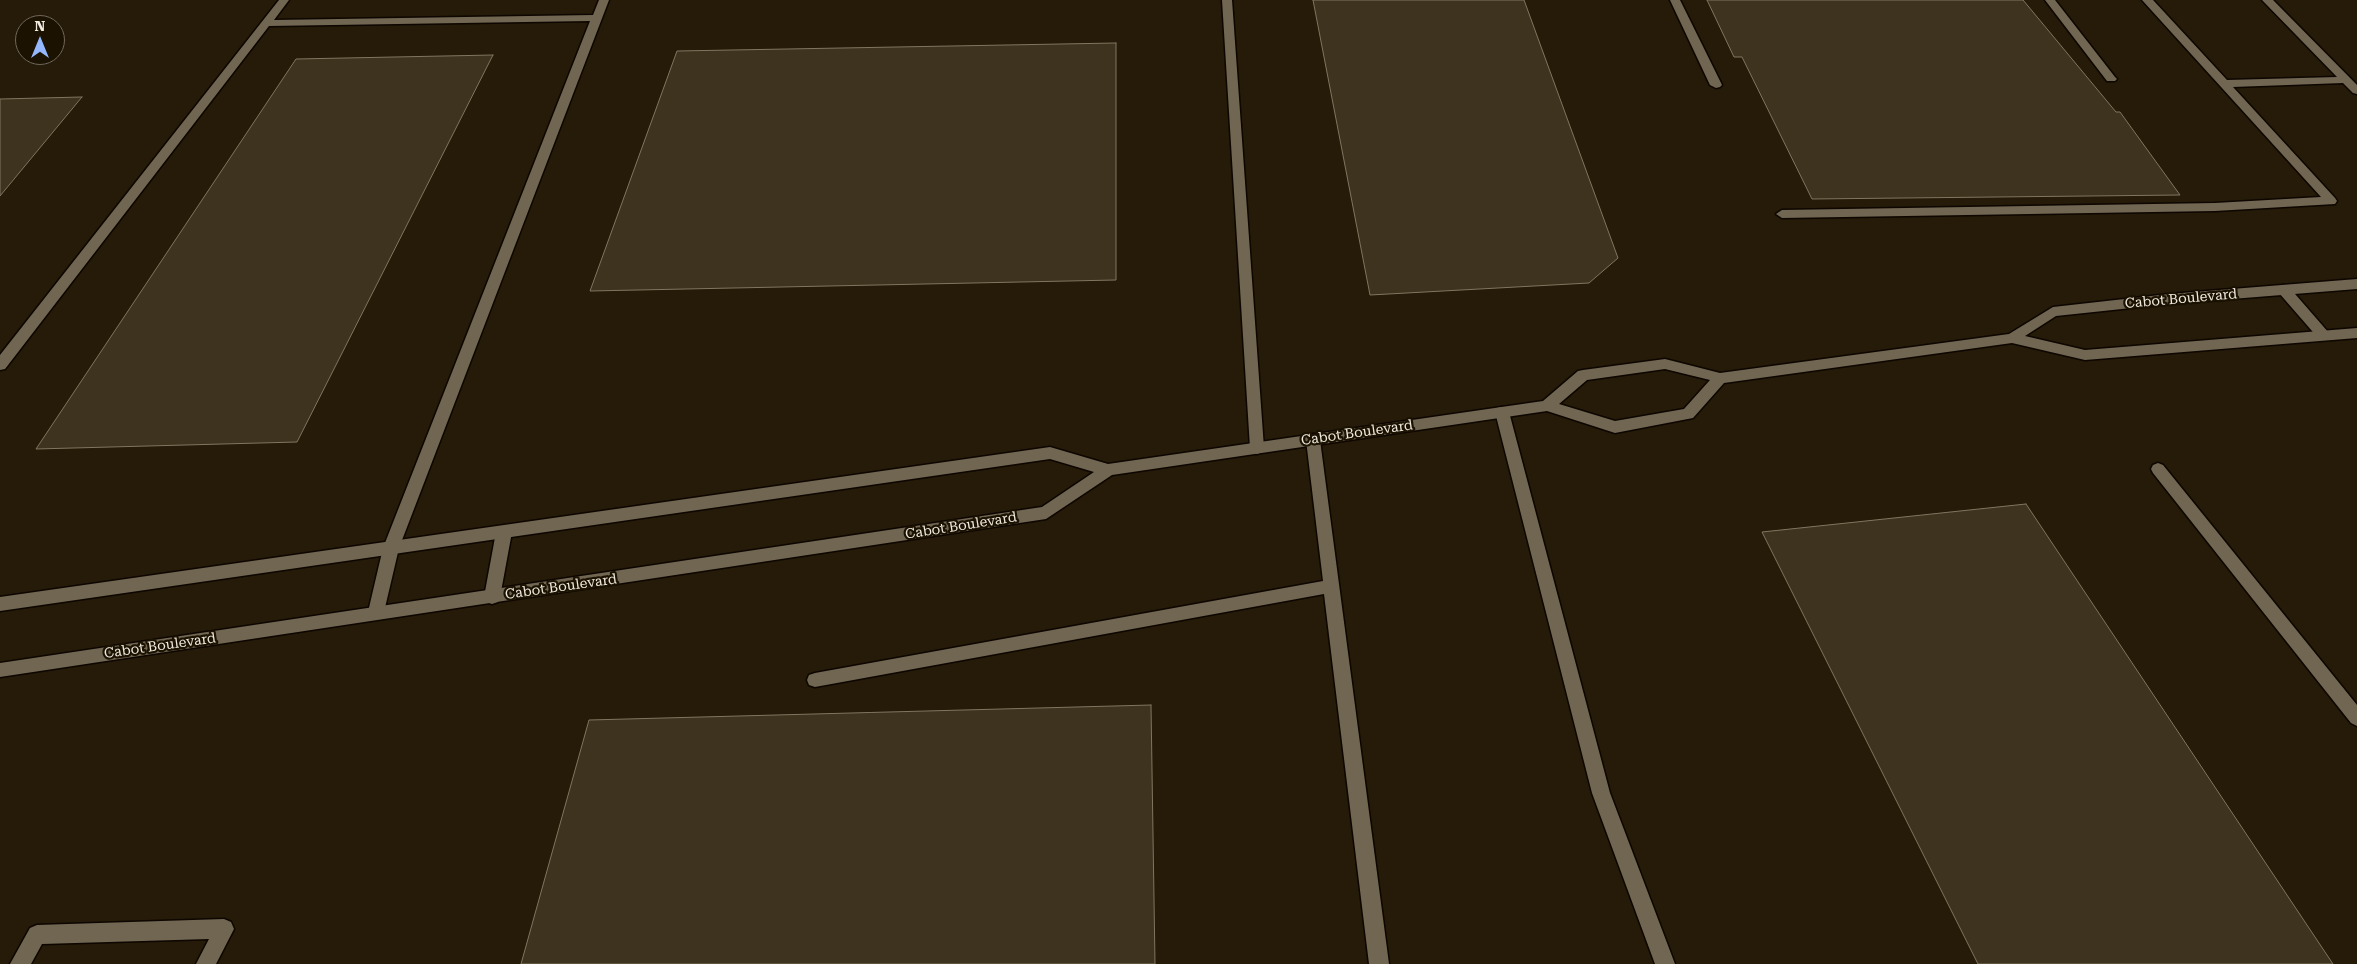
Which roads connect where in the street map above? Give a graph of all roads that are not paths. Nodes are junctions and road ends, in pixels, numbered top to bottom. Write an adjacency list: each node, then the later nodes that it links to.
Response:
1 (284, 0): 9 (street)
2 (604, 0): 8 (street)
3 (1226, 0): 26 (street)
4 (1675, 0): 13 (street)
5 (2050, 0): 10 (street)
6 (2147, 0): 12 (street)
7 (2267, 0): 11 (street)
8 (597, 18): 9 (street); 30 (street)
9 (267, 23): 21 (street)
10 (2111, 79)
11 (2346, 80): 12 (street); 14 (street)
12 (2224, 84): 15 (street)
13 (1716, 85)
14 (2357, 91)
15 (1782, 214)
16 (2357, 284): 17 (street, Cabot Boulevard)
17 (2284, 290): 19 (street); 20 (street, Cabot Boulevard)
18 (2357, 333): 19 (street, Cabot Boulevard)
19 (2324, 336): 20 (street, Cabot Boulevard)
20 (2012, 338): 22 (street, Cabot Boulevard)
21 (0, 365)
22 (1720, 378): 23 (street, Cabot Boulevard); 23 (street, Cabot Boulevard)
23 (1547, 406): 24 (street, Cabot Boulevard)
24 (1502, 412): 25 (street, Cabot Boulevard); 41 (street)
25 (1313, 440): 26 (street, Cabot Boulevard); 31 (street)
26 (1257, 448): 28 (street, Cabot Boulevard)
27 (2158, 469): 37 (street)
28 (1108, 470): 29 (street, Cabot Boulevard); 32 (street, Cabot Boulevard)
29 (504, 532): 30 (street, Cabot Boulevard); 32 (street)
30 (391, 548): 33 (street, Cabot Boulevard); 34 (street)
31 (1331, 586): 36 (street); 40 (street)
32 (492, 597): 34 (street, Cabot Boulevard)
33 (0, 604)
34 (376, 612): 35 (street, Cabot Boulevard)
35 (0, 670)
36 (815, 680)
37 (2357, 718)
38 (20, 964): 39 (street)
39 (206, 964)
40 (1379, 964)
41 (1665, 964)

